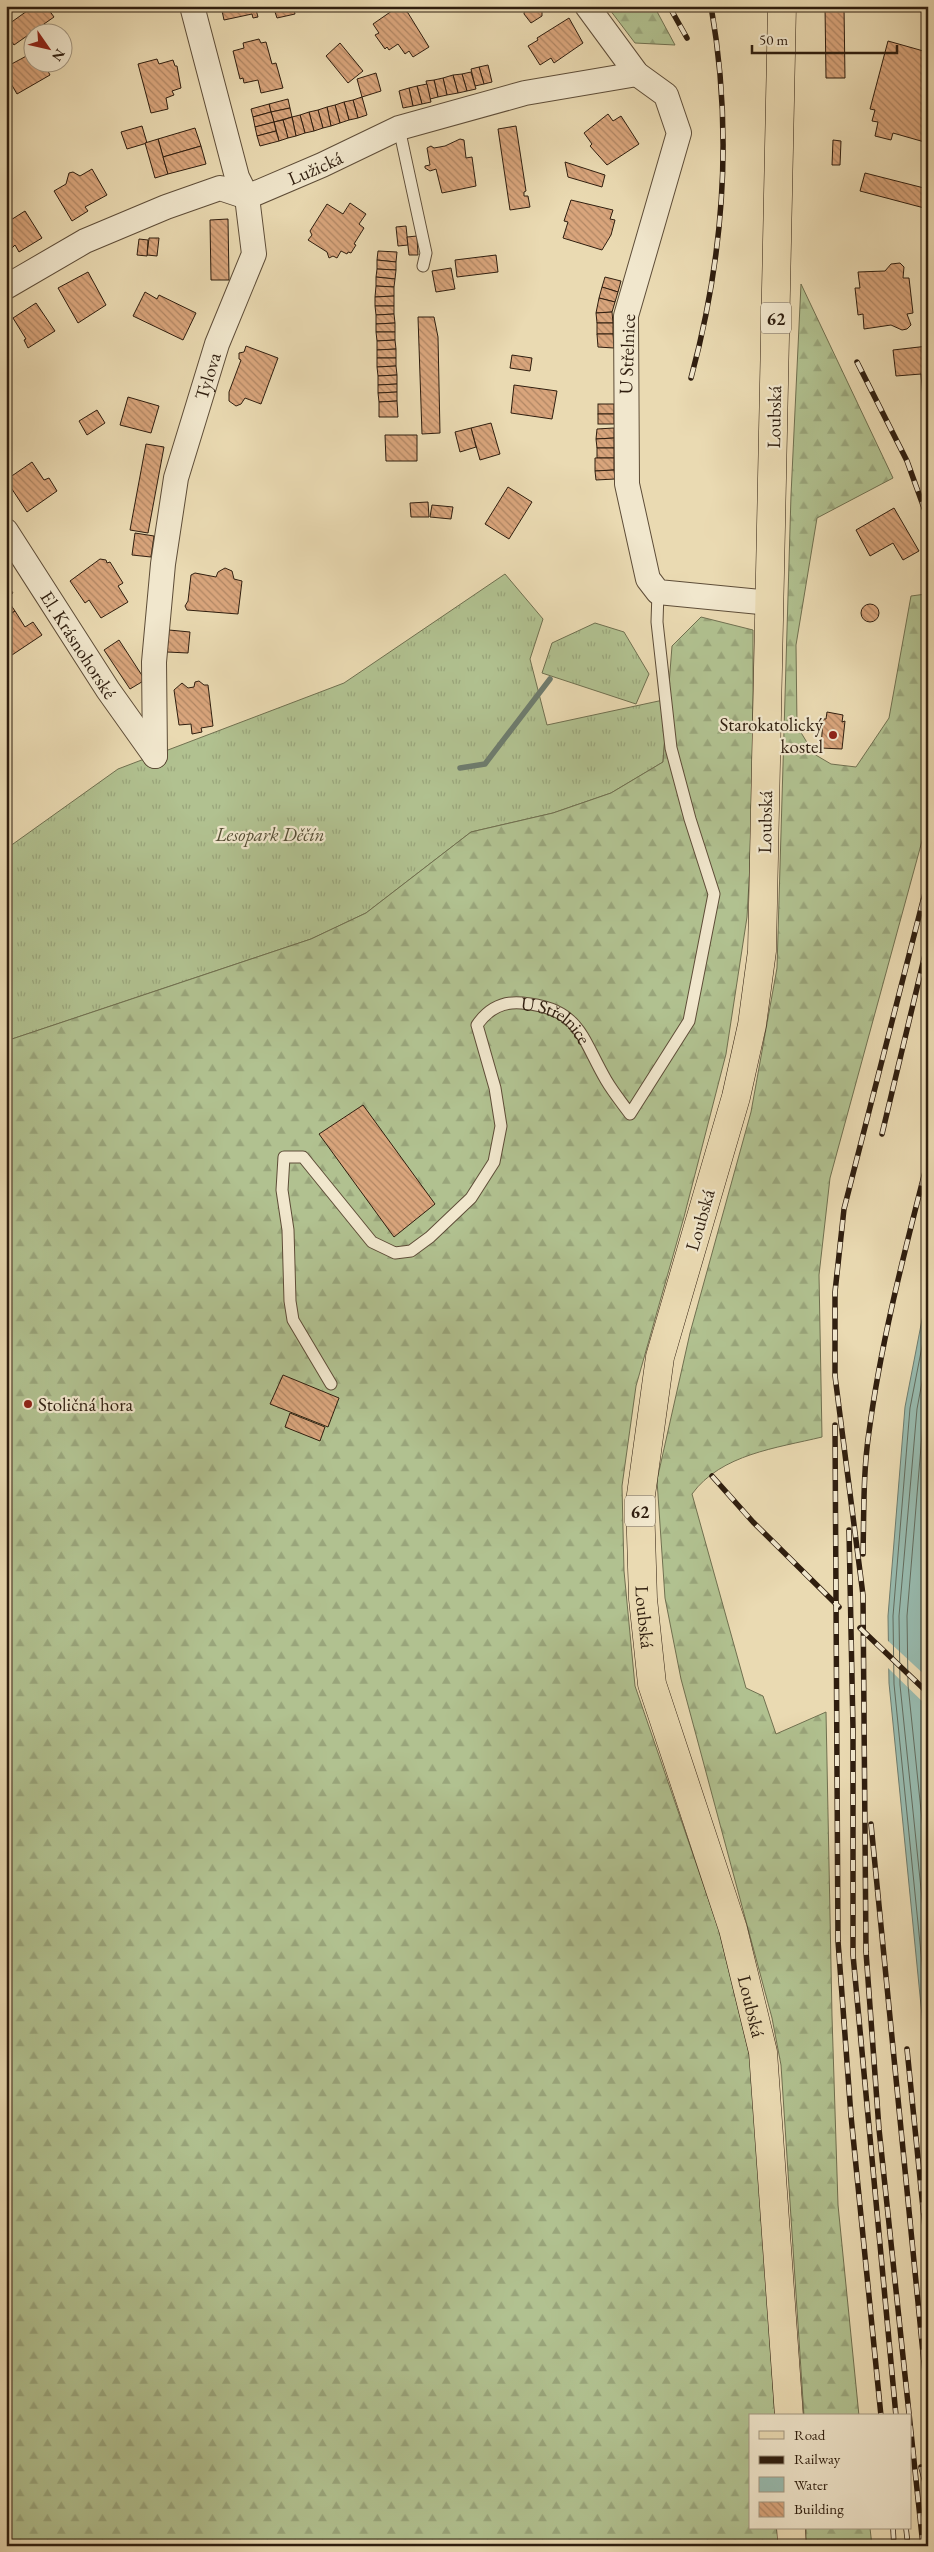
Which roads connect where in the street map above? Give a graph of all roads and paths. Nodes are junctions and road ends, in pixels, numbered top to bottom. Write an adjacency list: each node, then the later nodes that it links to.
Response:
1 (192, 6): 6 (street, Tylova)
2 (587, 6): 4 (street, U Střelnice)
3 (782, 6): 11 (main road, Loubská / 62)
4 (637, 74): 5 (street, Lužická); 10 (street, U Střelnice)
5 (399, 128): 6 (street, Lužická); 7 (lane)
6 (247, 196): 8 (street); 12 (street, Tylova)
7 (423, 266)
8 (6, 287)
9 (6, 531): 12 (street, El. Krásnohorské)
10 (658, 592): 11 (street); 13 (lane, U Střelnice)
11 (770, 603): 14 (main road, Loubská / 62)
12 (155, 756)
13 (331, 1384)
14 (788, 2414)
15 (791, 2530): 16 (main road)
16 (792, 2546)

